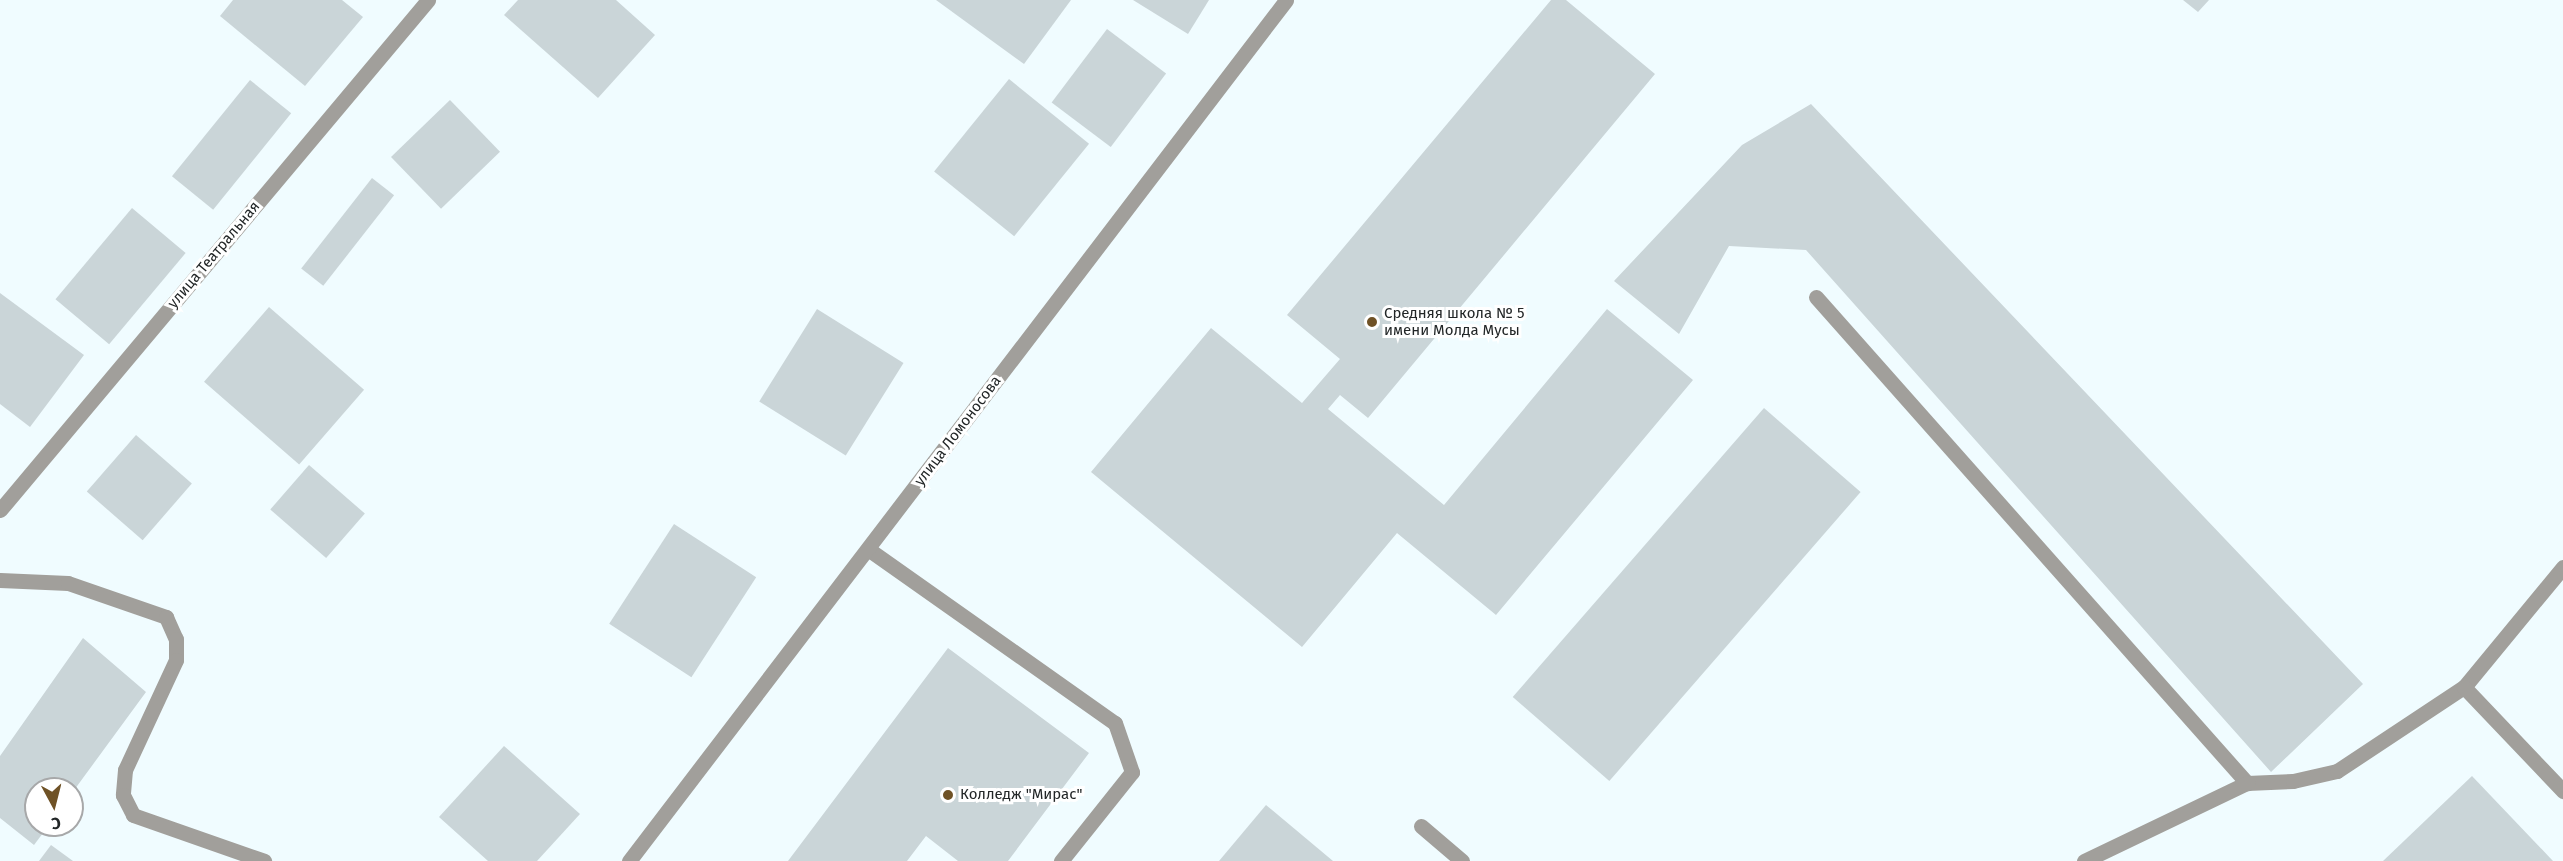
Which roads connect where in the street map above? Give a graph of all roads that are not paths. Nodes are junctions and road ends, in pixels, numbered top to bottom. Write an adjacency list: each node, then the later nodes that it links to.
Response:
1 (428, 0): 4 (street, улица Театральная)
2 (1286, 0): 5 (street, улица Ломоносова)
3 (1816, 297): 9 (street)
4 (0, 510)
5 (868, 549): 13 (street, улица Ломоносова); 14 (street)
6 (2563, 567): 8 (street)
7 (0, 580): 12 (street)
8 (2464, 687): 9 (street); 10 (street)
9 (2247, 783): 16 (street)
10 (2563, 791)
11 (1421, 825): 15 (street)
12 (264, 861)
13 (629, 861)
14 (1061, 861)
15 (1462, 861)
16 (2084, 861)

